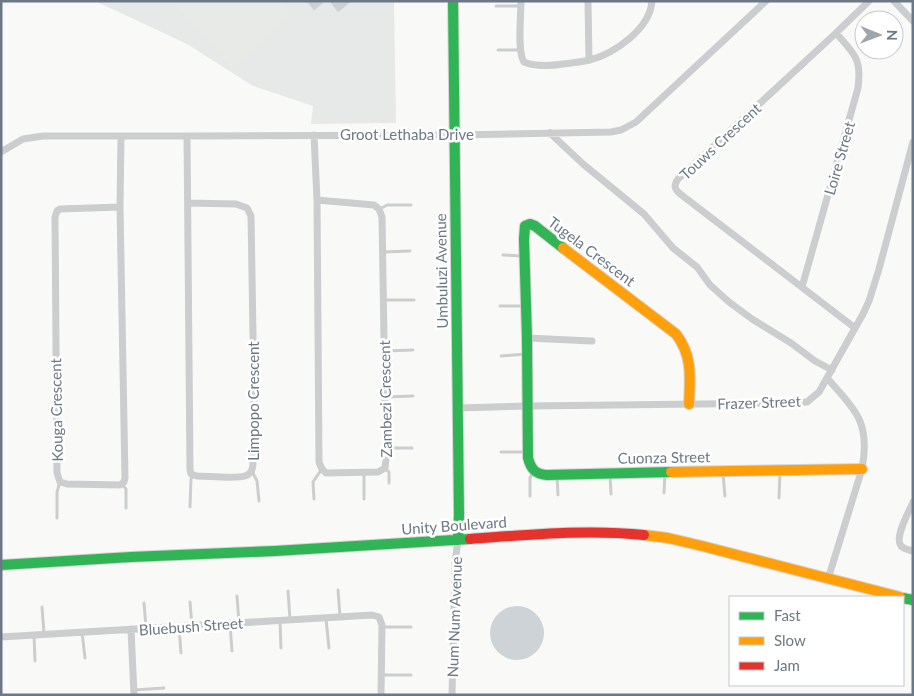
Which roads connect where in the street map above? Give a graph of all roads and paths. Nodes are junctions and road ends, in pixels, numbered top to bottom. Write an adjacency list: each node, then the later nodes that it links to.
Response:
1 (453, 1): 16 (street, Umbuluzi Avenue)
2 (588, 1): 13 (street)
3 (652, 1): 13 (street)
4 (766, 1): 14 (street, Groot Lethaba Drive)
5 (869, 1): 10 (street, Touws Crescent)
6 (894, 1): 9 (street)
7 (521, 4): 8 (lane); 12 (street)
8 (496, 6)
9 (913, 21)
10 (836, 33): 30 (street, Loire Street); 30 (street, Touws Crescent)
11 (498, 50): 12 (lane)
12 (520, 50): 13 (street)
13 (589, 60)
14 (550, 133): 16 (street, Groot Lethaba Drive); 42 (street)
15 (314, 135): 16 (street, Groot Lethaba Drive); 18 (street, Groot Lethaba Drive); 21 (street)
16 (454, 135): 48 (street, Umbuluzi Avenue)
17 (120, 136): 18 (street, Groot Lethaba Drive); 20 (street, Groot Lethaba Drive); 24 (street)
18 (187, 136): 22 (street)
19 (913, 142): 35 (street, Frazer Street)
20 (1, 152)
21 (317, 200): 25 (street); 54 (street)
22 (188, 203): 57 (street, Limpopo Crescent); 64 (street)
23 (411, 205): 25 (lane)
24 (120, 207): 65 (street, Kouga Crescent); 67 (street)
25 (379, 210): 27 (street, Zambezi Crescent)
26 (410, 251): 27 (lane)
27 (383, 252): 31 (street, Zambezi Crescent)
28 (503, 255): 29 (lane)
29 (524, 256): 34 (street, Tugela Crescent); 46 (street, Tugela Crescent)
30 (802, 287): 35 (street, Touws Crescent)
31 (384, 300): 32 (lane); 39 (street, Zambezi Crescent)
32 (414, 300)
33 (500, 306): 34 (lane)
34 (526, 306): 36 (street, Tugela Crescent)
35 (855, 328): 42 (street, Frazer Street)
36 (527, 338): 37 (street); 40 (street, Tugela Crescent)
37 (592, 341)
38 (413, 350): 39 (lane)
39 (385, 351): 45 (street, Zambezi Crescent)
40 (527, 354): 41 (lane); 47 (street, Tugela Crescent)
41 (501, 356)
42 (832, 370): 43 (street, Frazer Street)
43 (828, 379): 46 (street, Frazer Street); 55 (street)
44 (413, 396): 45 (lane)
45 (385, 397): 49 (street, Zambezi Crescent)
46 (689, 404): 47 (street, Frazer Street)
47 (528, 406): 48 (street, Frazer Street); 52 (street)
48 (458, 408): 81 (street, Umbuluzi Avenue)
49 (386, 448): 50 (lane); 53 (street, Zambezi Crescent)
50 (412, 448)
51 (501, 452): 52 (lane)
52 (528, 452): 59 (street)
53 (385, 468): 61 (street, Zambezi Crescent); 66 (lane)
54 (322, 469): 61 (street, Zambezi Crescent); 74 (lane)
55 (862, 469): 56 (street, Cuonza Street); 84 (street)
56 (780, 470): 58 (street, Cuonza Street); 73 (lane)
57 (252, 471): 64 (street, Limpopo Crescent); 76 (lane)
58 (723, 471): 60 (street, Cuonza Street); 72 (lane)
59 (534, 472): 63 (street, Cuonza Street); 71 (lane)
60 (664, 472): 62 (street, Cuonza Street); 68 (lane)
61 (364, 473): 75 (lane)
62 (610, 473): 63 (street, Cuonza Street); 69 (lane)
63 (557, 474): 70 (lane)
64 (193, 475): 78 (lane)
65 (60, 482): 67 (street, Kouga Crescent); 80 (lane)
66 (389, 483)
67 (122, 484): 79 (lane)
68 (664, 493)
69 (611, 494)
70 (558, 495)
71 (530, 496)
72 (725, 496)
73 (779, 498)
74 (314, 499)
75 (364, 499)
76 (259, 501)
77 (913, 502): 82 (street)
78 (190, 507)
79 (126, 508)
80 (57, 518)
81 (458, 540): 83 (street, Unity Boulevard); 84 (street, Unity Boulevard); 119 (street, Num Num Avenue)
82 (913, 551)
83 (1, 565)
84 (828, 578): 88 (street, Unity Boulevard)
85 (338, 590): 93 (lane)
86 (288, 591): 94 (lane)
87 (237, 596): 97 (lane)
88 (895, 596)
89 (190, 602): 99 (lane)
90 (144, 603): 102 (lane)
91 (42, 607): 105 (lane)
92 (326, 617): 93 (street, Bluebush Street); 94 (street, Bluebush Street); 109 (lane)
93 (340, 617): 100 (street, Bluebush Street)
94 (290, 619): 95 (street, Bluebush Street)
95 (280, 620): 97 (street, Bluebush Street); 108 (lane)
96 (230, 623): 97 (street, Bluebush Street); 99 (street, Bluebush Street); 110 (lane)
97 (239, 623)
98 (179, 626): 99 (street, Bluebush Street); 102 (street, Bluebush Street); 111 (lane)
99 (192, 626)
100 (382, 627): 101 (lane); 114 (street)
101 (411, 627)
102 (146, 628): 103 (street, Bluebush Street)
103 (131, 629): 104 (street, Bluebush Street); 117 (street)
104 (82, 632): 105 (street, Bluebush Street); 112 (lane)
105 (44, 634): 106 (street, Bluebush Street)
106 (34, 635): 107 (street, Bluebush Street); 113 (lane)
107 (1, 637)
108 (281, 648)
109 (329, 648)
110 (232, 651)
111 (181, 654)
112 (85, 658)
113 (35, 661)
114 (381, 675): 115 (lane); 118 (street)
115 (411, 675)
116 (164, 688): 117 (lane)
117 (134, 692)
118 (381, 695)
119 (452, 695)

